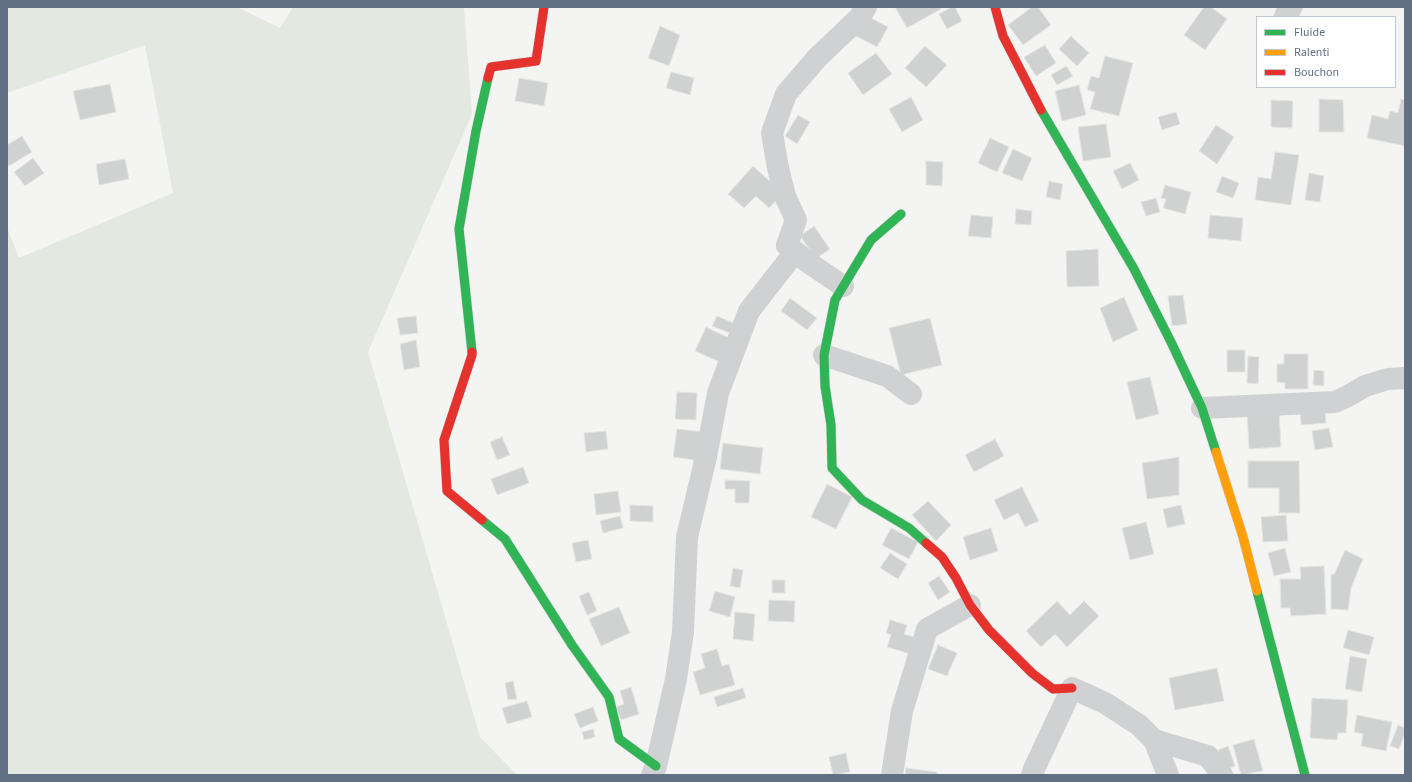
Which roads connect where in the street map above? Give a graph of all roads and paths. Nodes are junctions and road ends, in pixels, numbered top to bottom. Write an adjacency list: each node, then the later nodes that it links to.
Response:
1 (544, 7): 14 (street)
2 (866, 7): 5 (street)
3 (995, 7): 10 (street)
4 (901, 214): 6 (street)
5 (795, 252): 6 (street); 14 (street)
6 (843, 286): 7 (street)
7 (824, 355): 9 (street); 11 (street)
8 (1405, 378): 10 (street)
9 (911, 394)
10 (1202, 408): 19 (street)
11 (970, 605): 12 (street); 15 (street)
12 (1072, 688): 13 (street); 16 (street)
13 (1154, 740): 17 (street); 18 (street)
14 (654, 770)
15 (892, 775)
16 (1032, 775)
17 (1168, 775)
18 (1222, 775)
19 (1305, 775)

